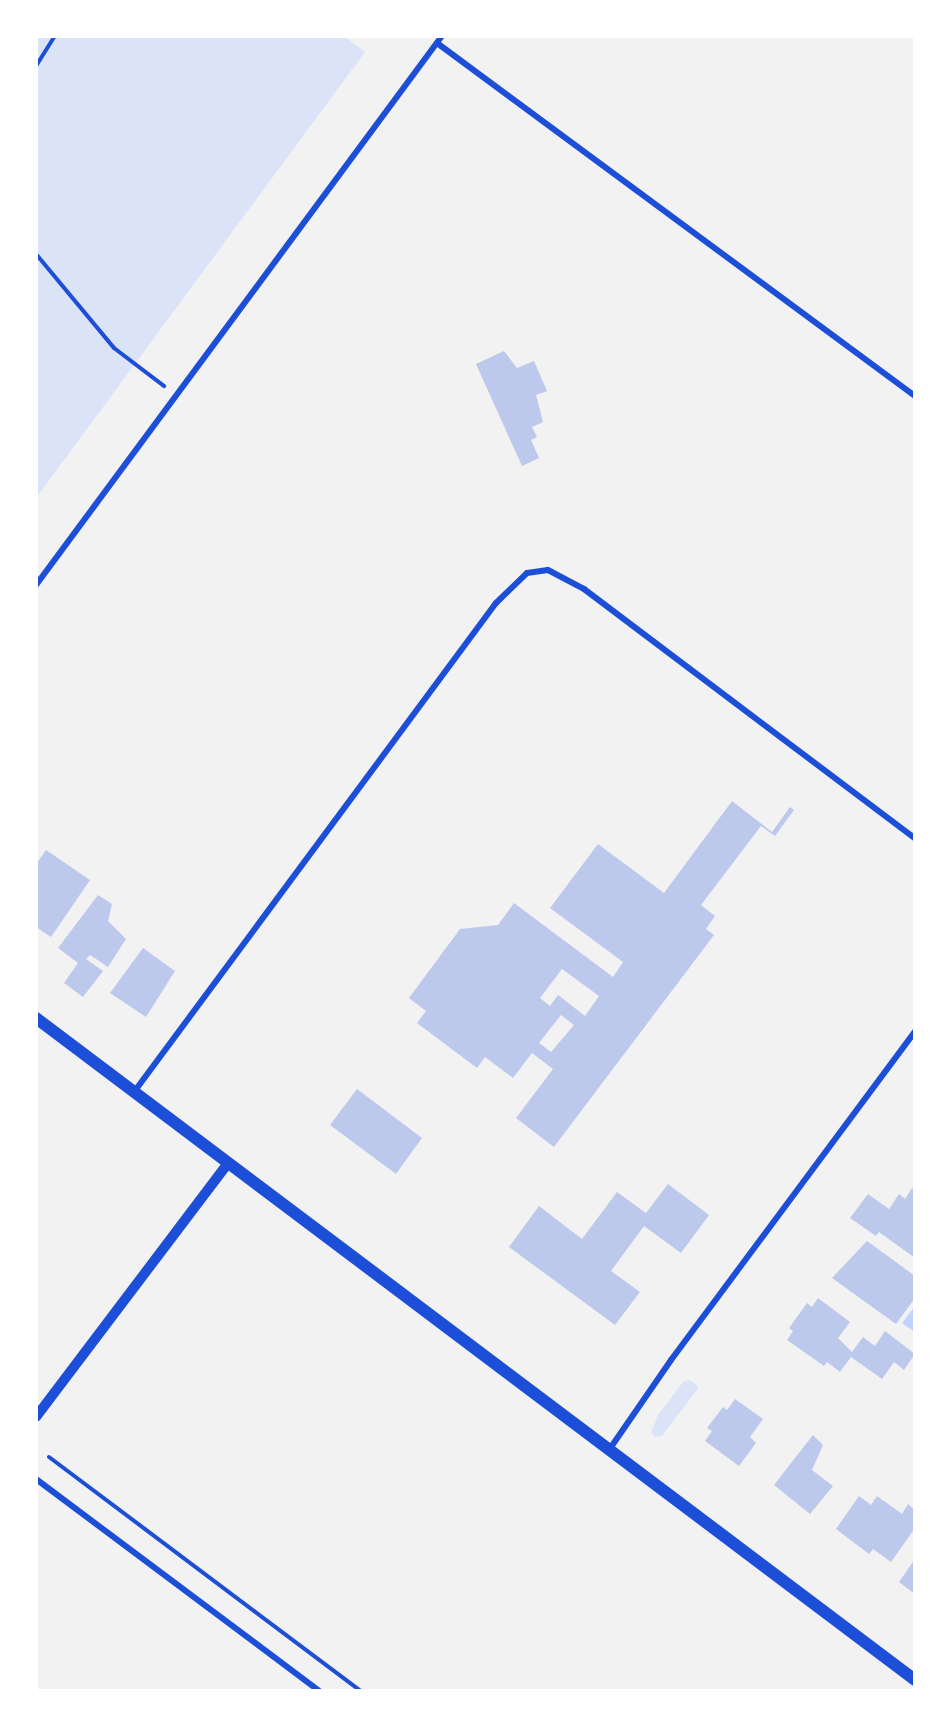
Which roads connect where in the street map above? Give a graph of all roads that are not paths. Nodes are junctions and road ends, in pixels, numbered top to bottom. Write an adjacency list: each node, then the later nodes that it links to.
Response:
1 (442, 36): 2 (street)
2 (437, 43): 3 (street); 4 (street)
3 (915, 396)
4 (36, 585)
5 (915, 838): 8 (street)
6 (36, 1018): 8 (main road)
7 (915, 1031): 11 (street)
8 (134, 1092): 9 (main road)
9 (228, 1163): 10 (street); 11 (main road)
10 (36, 1417)
11 (609, 1450): 13 (main road)
12 (36, 1479): 14 (street)
13 (915, 1680)
14 (319, 1691)

